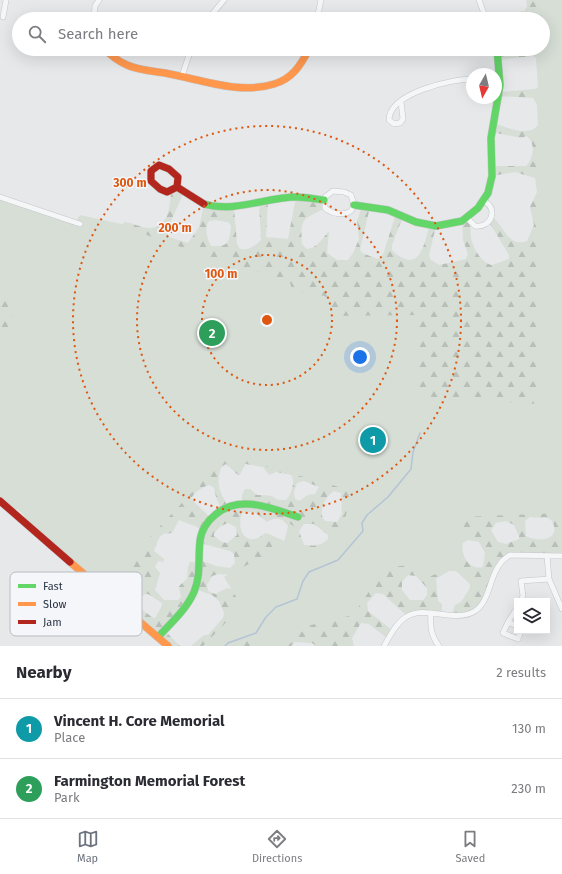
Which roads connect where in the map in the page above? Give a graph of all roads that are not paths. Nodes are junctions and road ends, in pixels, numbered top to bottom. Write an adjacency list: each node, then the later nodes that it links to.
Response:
1 (6, 0): 10 (street)
2 (99, 0): 6 (street)
3 (224, 0): 7 (street)
4 (321, 0): 8 (street)
5 (480, 0): 9 (street)
6 (95, 12)
7 (214, 12)
8 (318, 12)
9 (484, 12)
10 (3, 17)
11 (111, 56): 16 (street)
12 (189, 56): 16 (street)
13 (306, 56): 16 (street)
14 (497, 56): 15 (street)
15 (498, 68)
16 (182, 76)
17 (466, 80): 18 (street)
18 (401, 102)
19 (498, 104): 23 (street)
20 (177, 187): 22 (street)
21 (0, 197): 26 (street)
22 (324, 200): 24 (street); 24 (street)
23 (484, 201): 25 (street); 25 (street)
24 (354, 205): 25 (street)
25 (467, 218)
26 (80, 224)
27 (0, 501): 31 (street)
28 (298, 517): 41 (street)
29 (547, 556): 30 (street); 32 (street); 35 (street)
30 (562, 556)
31 (82, 572)
32 (549, 579): 33 (street); 34 (street)
33 (522, 598)
34 (562, 609)
35 (431, 613): 43 (street); 44 (street)
36 (514, 613): 37 (street)
37 (508, 622): 39 (street); 40 (street)
38 (142, 623): 41 (street)
39 (514, 625)
40 (520, 634)
41 (158, 637): 42 (street)
42 (168, 646)
43 (384, 646)
44 (439, 646)

